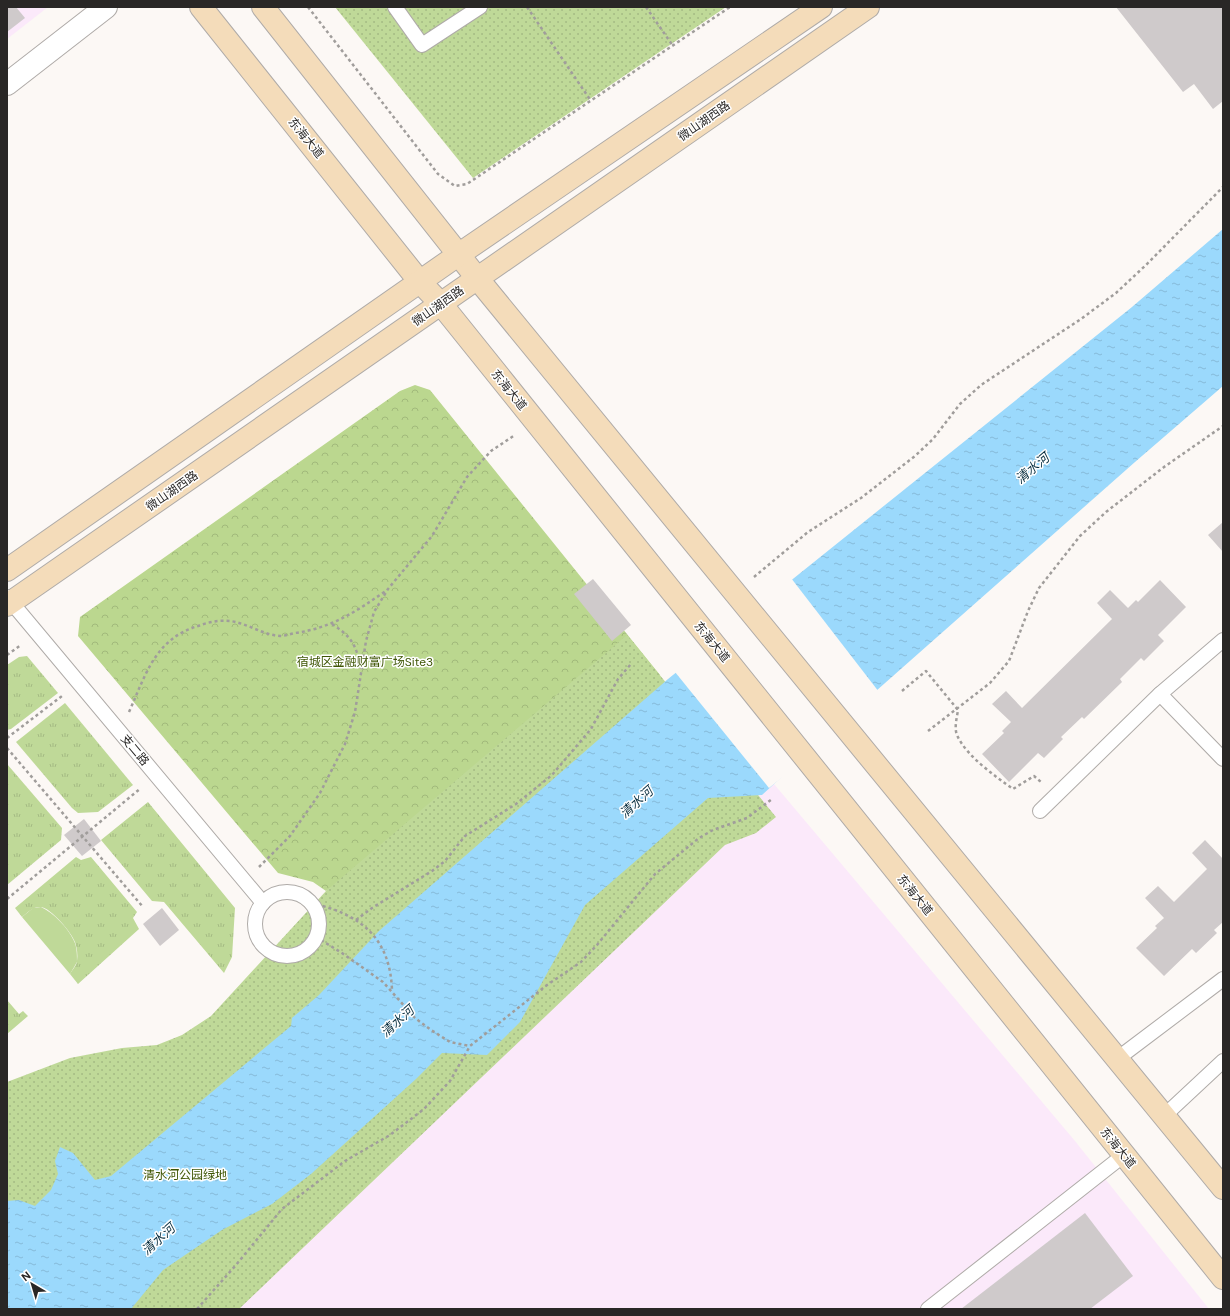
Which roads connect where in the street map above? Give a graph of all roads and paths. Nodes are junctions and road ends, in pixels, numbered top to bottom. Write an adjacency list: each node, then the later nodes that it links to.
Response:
1 (106, 7): 13 (street)
2 (201, 7): 18 (street, 东海大道)
3 (263, 7): 16 (street)
4 (308, 7): 14 (path)
5 (395, 7): 6 (lane)
6 (480, 7)
7 (527, 7): 14 (path)
8 (646, 7): 12 (path)
9 (730, 7): 12 (path)
10 (821, 7): 16 (street)
11 (868, 7): 17 (street, 微山湖西路)
12 (673, 46): 14 (path)
13 (7, 84)
14 (591, 101)
15 (1223, 187): 24 (path)
16 (458, 255): 17 (street); 18 (street)
17 (478, 278): 19 (street, 微山湖西路); 24 (street)
18 (420, 282): 19 (street, 东海大道); 22 (street)
19 (441, 304): 20 (street, 东海大道); 25 (street, 微山湖西路)
20 (536, 422): 23 (path); 57 (street, 东海大道)
21 (1223, 426): 33 (path)
22 (7, 570)
23 (388, 589): 26 (path); 29 (path)
24 (735, 592): 54 (street)
25 (8, 601): 35 (lane, 支二路)
26 (332, 624): 29 (path); 35 (path)
27 (1223, 640): 32 (lane)
28 (631, 664): 49 (path)
29 (361, 670): 44 (path)
30 (902, 691): 33 (path)
31 (64, 694): 36 (path)
32 (1160, 694): 38 (lane); 40 (lane)
33 (958, 710): 34 (path); 40 (path)
34 (928, 731)
35 (120, 733): 44 (lane, 支二路)
36 (7, 738)
37 (7, 748): 43 (path)
38 (1223, 758)
39 (143, 786): 43 (path)
40 (1056, 796): 42 (lane)
41 (772, 798): 53 (path)
42 (1040, 812)
43 (82, 836): 45 (path); 48 (path)
44 (245, 881): 46 (lane, 支二路)
45 (7, 899)
46 (263, 903): 47 (lane); 50 (lane)
47 (311, 903): 49 (path); 50 (lane)
48 (143, 907)
49 (356, 920): 52 (path)
50 (316, 937): 52 (path)
51 (1223, 979): 54 (lane)
52 (392, 991): 53 (path)
53 (470, 1046): 60 (path)
54 (1117, 1059): 56 (street)
55 (1223, 1061): 56 (lane)
56 (1164, 1116): 58 (street)
57 (1124, 1155): 59 (street, 东海大道); 61 (lane)
58 (1223, 1188)
59 (1223, 1278)
60 (197, 1309)
61 (928, 1309)

